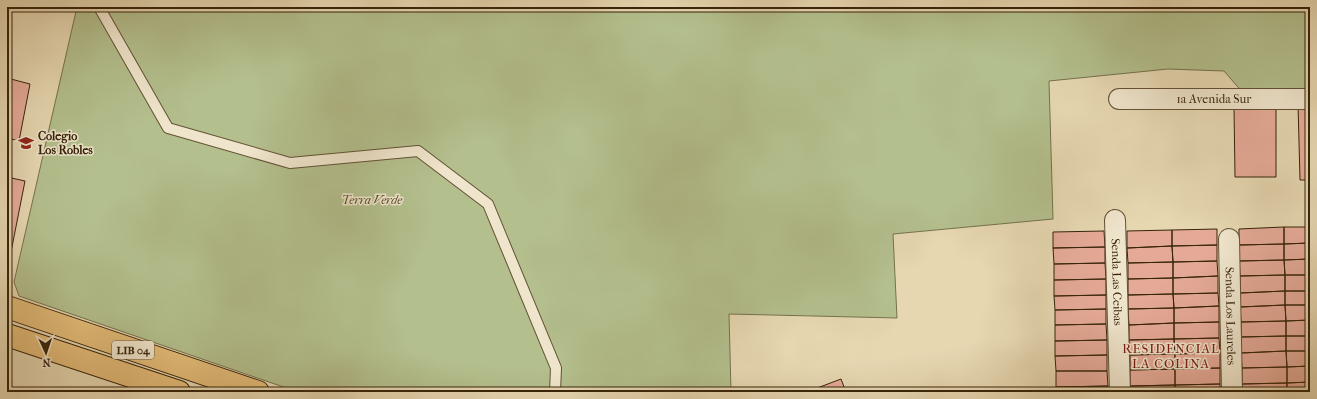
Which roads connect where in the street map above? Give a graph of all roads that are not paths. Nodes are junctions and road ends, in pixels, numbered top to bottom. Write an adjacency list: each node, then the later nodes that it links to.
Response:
1 (99, 7): 10 (lane)
2 (1119, 99): 3 (street, 1a Avenida Sur)
3 (1310, 99)
4 (1115, 220): 11 (street, Senda Las Ceibas)
5 (1229, 239): 12 (street, Senda Los Laureles)
6 (7, 307): 9 (highway, LIB 04)
7 (7, 335): 8 (highway, LIB 04)
8 (179, 392)
9 (258, 392)
10 (555, 392)
11 (1120, 392)
12 (1232, 392)

